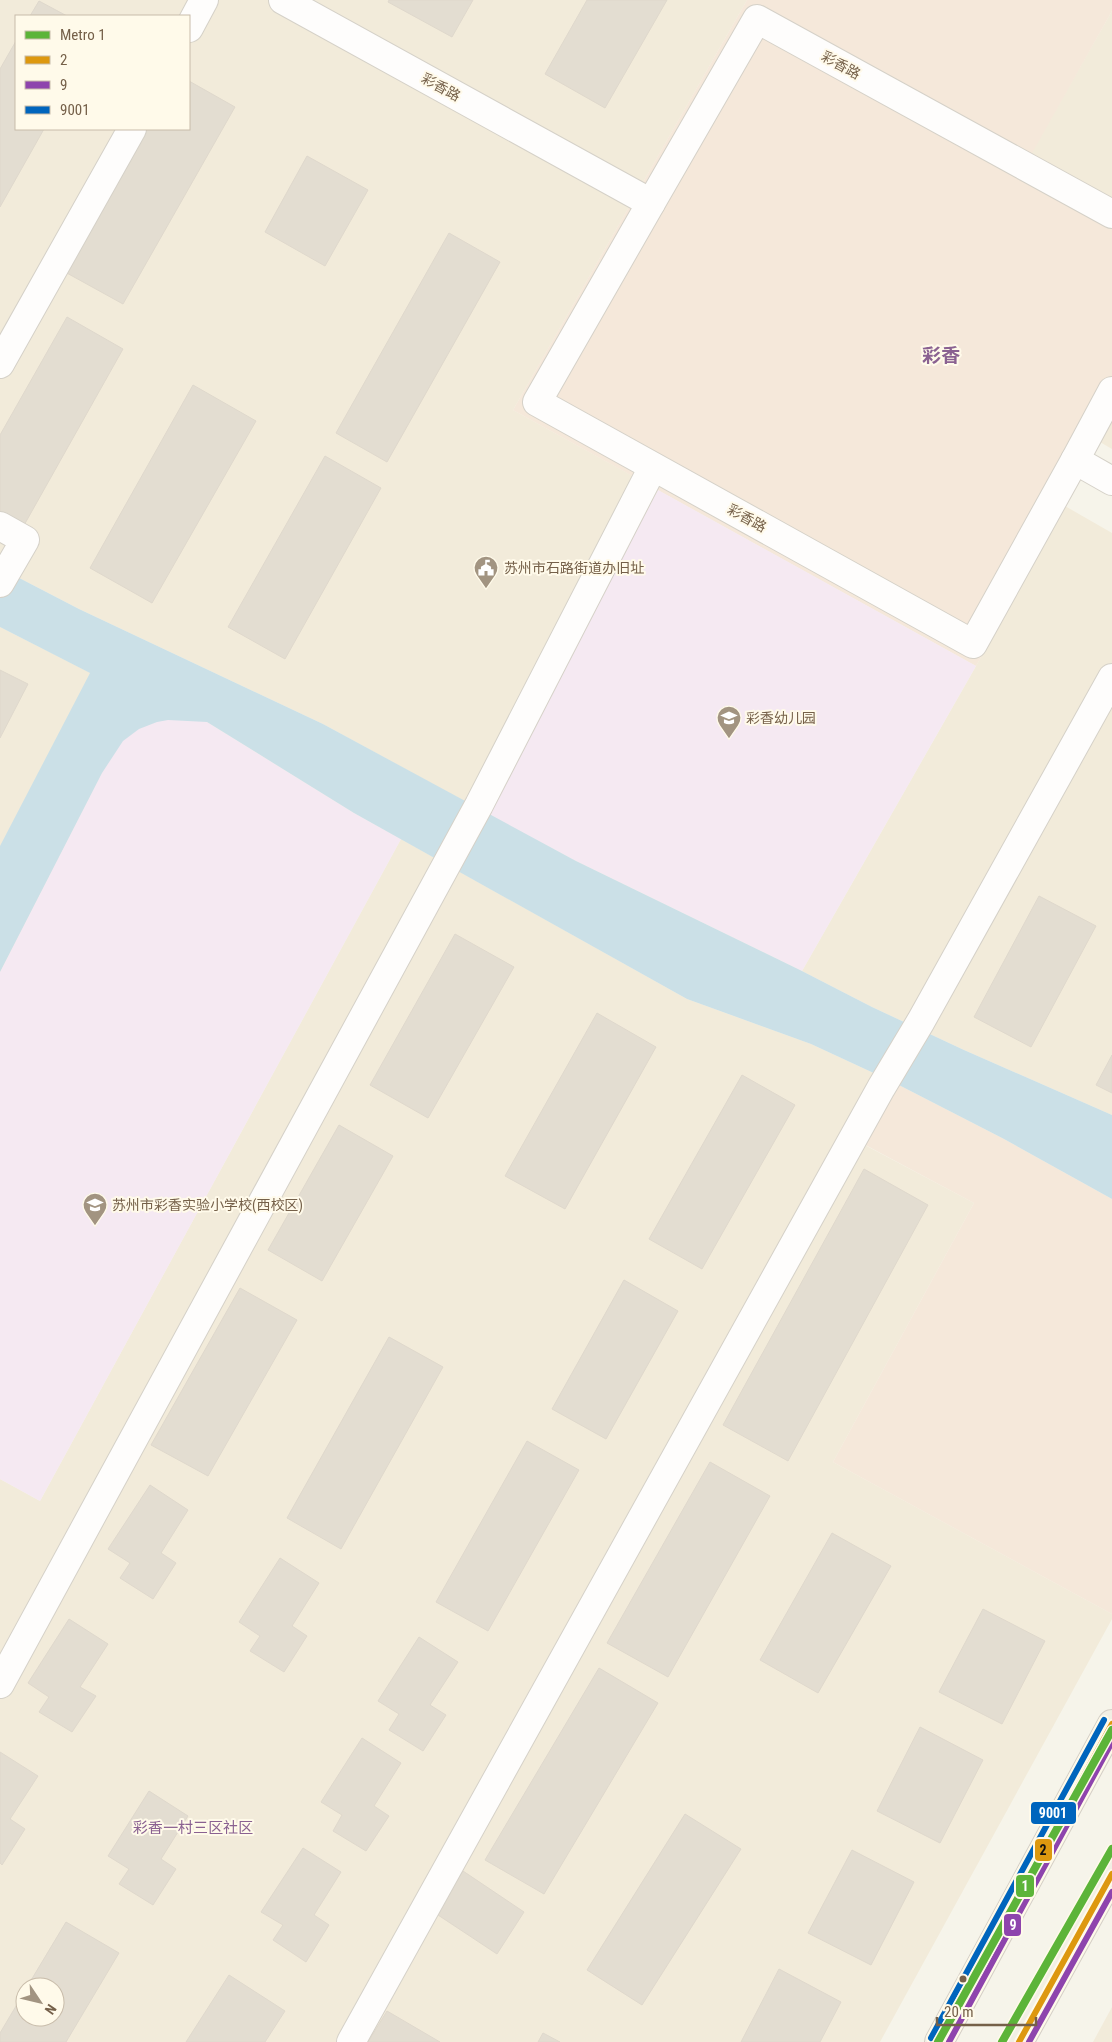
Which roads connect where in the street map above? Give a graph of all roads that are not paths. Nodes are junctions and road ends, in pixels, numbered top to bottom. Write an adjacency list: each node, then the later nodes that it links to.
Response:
1 (204, 0): 3 (street)
2 (283, 0): 5 (street, 彩香路)
3 (190, 26)
4 (131, 130): 7 (street)
5 (651, 203): 6 (street, 彩香路); 10 (street, 彩香路)
6 (1112, 214)
7 (0, 364)
8 (1112, 391): 9 (street, 彩香路)
9 (1075, 460): 10 (street, 彩香路); 11 (street)
10 (654, 467): 15 (street)
11 (1112, 481)
12 (0, 526): 13 (street)
13 (4, 576)
14 (1112, 678): 18 (street)
15 (0, 1684)
16 (1112, 1724): 19 (main road)
17 (1112, 1874): 20 (main road)
18 (351, 2042)
19 (939, 2042)
20 (1019, 2042)

